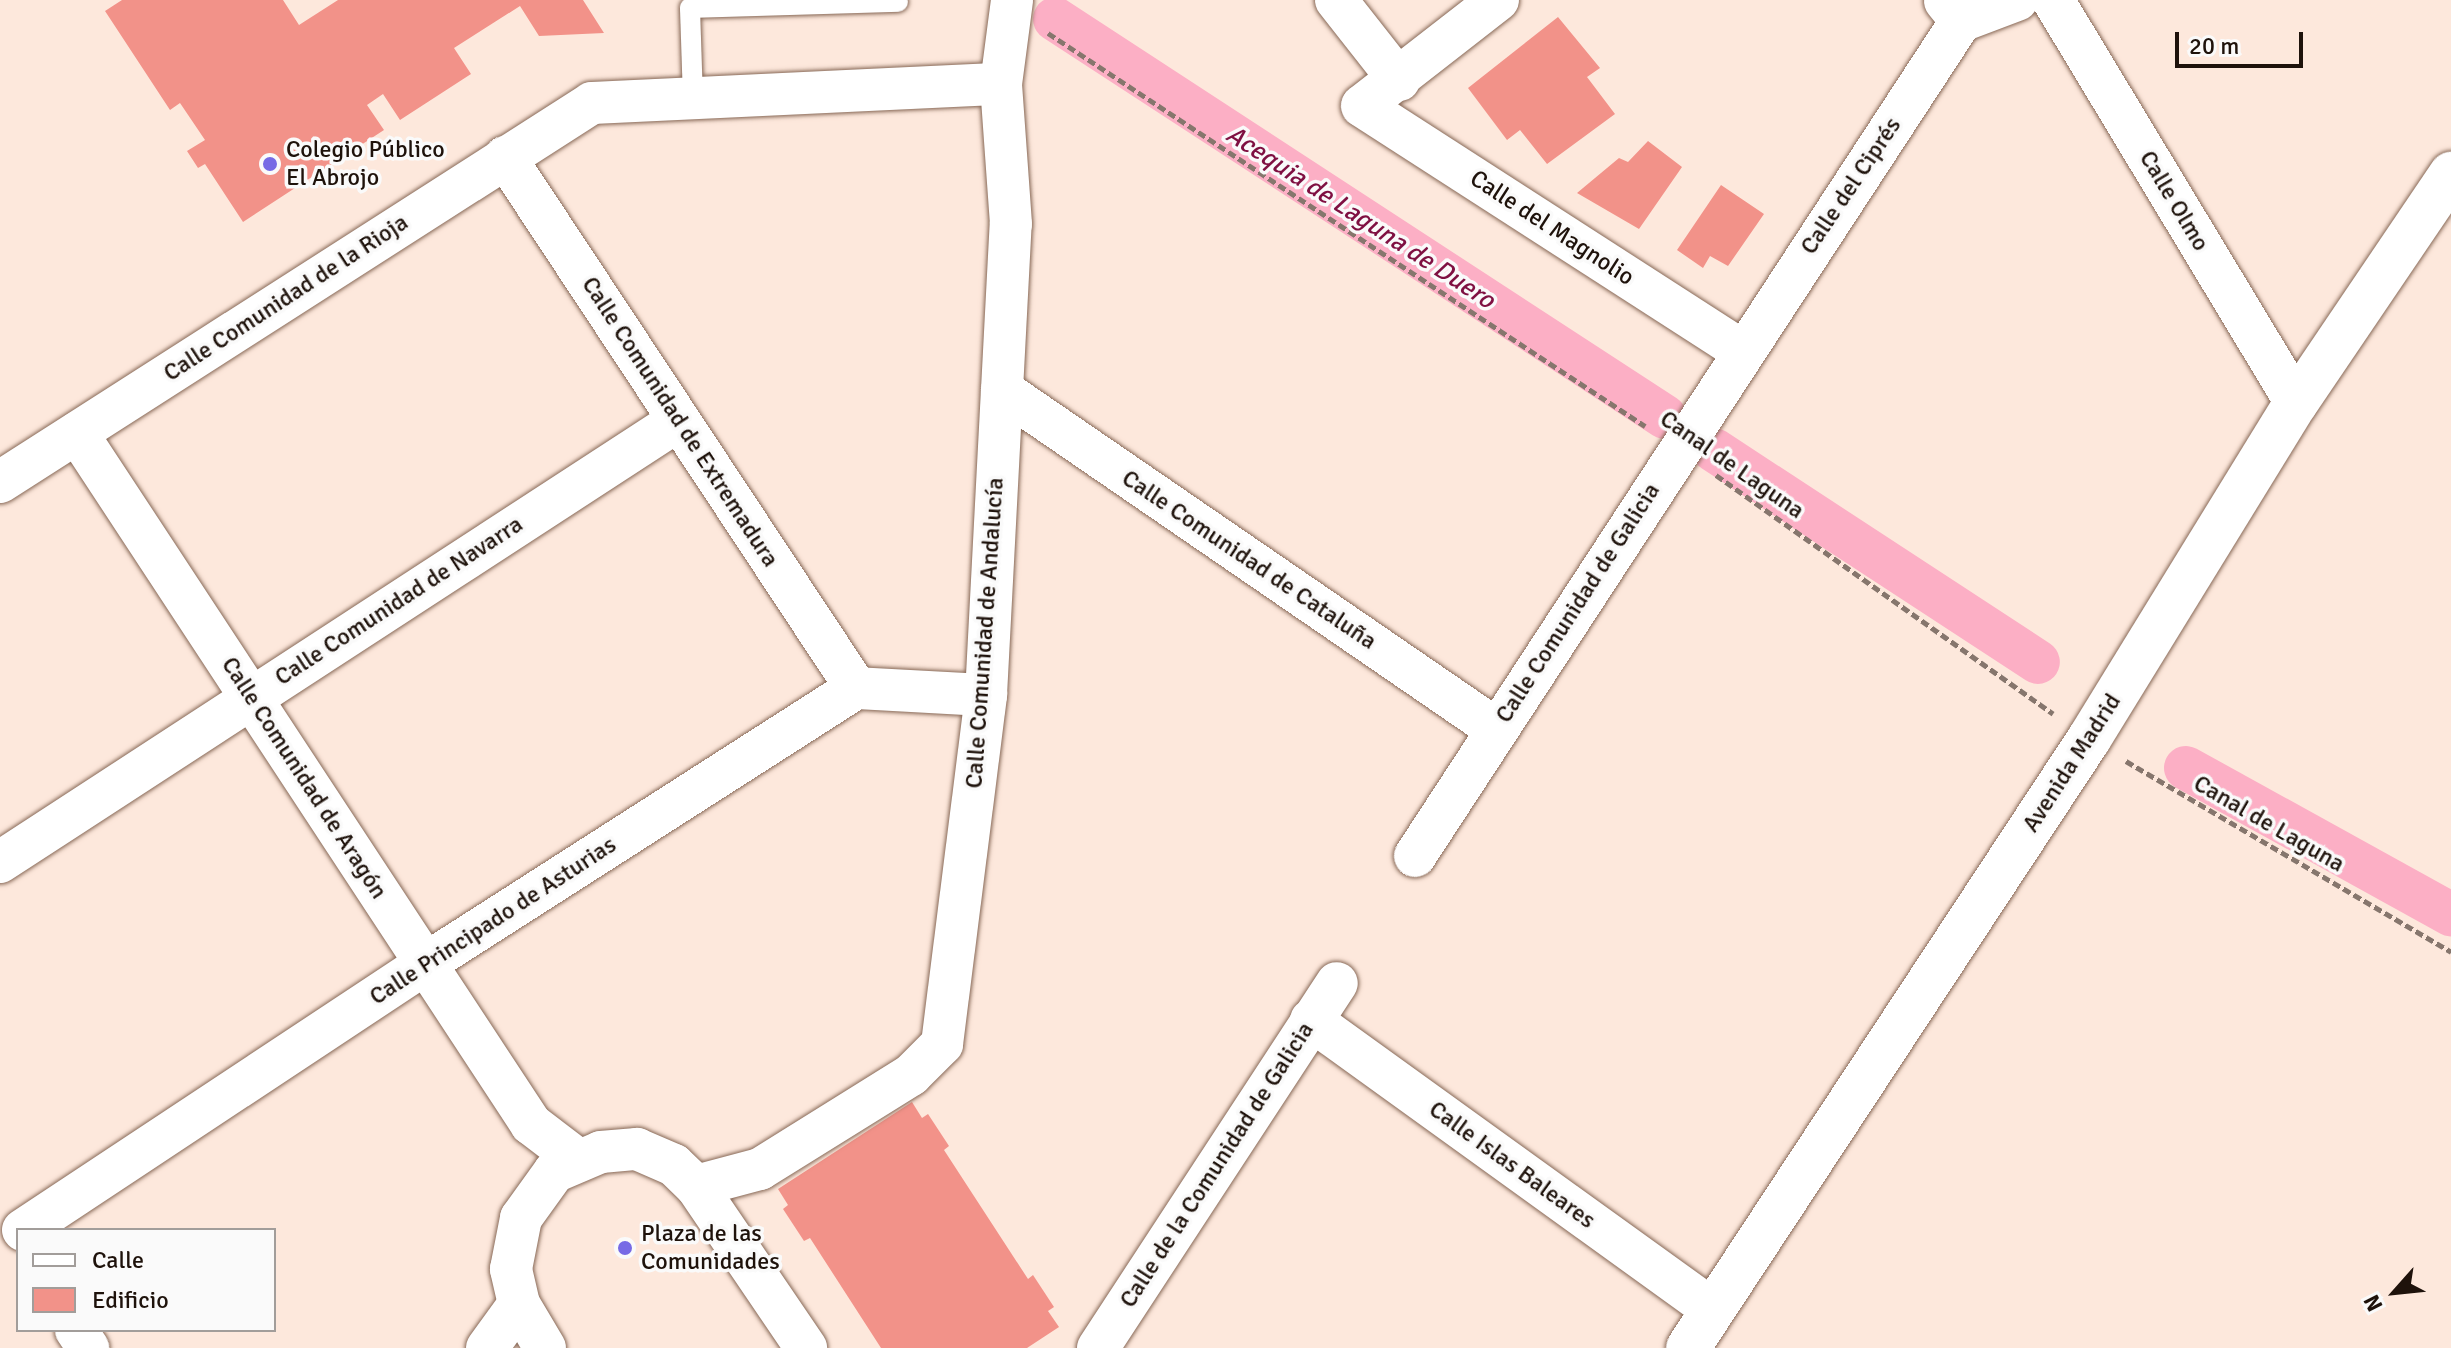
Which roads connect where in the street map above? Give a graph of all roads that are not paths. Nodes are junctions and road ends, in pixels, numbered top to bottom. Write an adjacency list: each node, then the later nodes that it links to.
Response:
1 (1336, 0): 8 (street)
2 (1498, 0): 8 (street)
3 (2017, 0): 7 (street)
4 (2053, 0): 15 (street, Calle Olmo)
5 (898, 2): 10 (lane)
6 (1012, 5): 9 (street, Calle Comunidad de Andalucía)
7 (1952, 11): 13 (street, Calle del Ciprés)
8 (1399, 80): 13 (street, Calle del Magnolio)
9 (1001, 84): 10 (street, Calle Comunidad de la Rioja); 14 (street, Calle Comunidad de Andalucía)
10 (693, 99): 11 (street, Calle Comunidad de la Rioja)
11 (505, 157): 16 (street, Calle Comunidad de Extremadura); 17 (street, Calle Comunidad de la Rioja)
12 (2451, 174): 15 (main road, Avenida Madrid)
13 (1741, 350): 22 (street, Calle Comunidad de Galicia)
14 (1002, 390): 20 (street, Calle Comunidad de Andalucía); 22 (street, Calle Comunidad de Cataluña)
15 (2296, 403): 34 (main road, Avenida Madrid)
16 (679, 420): 19 (street, Calle Comunidad de Extremadura); 21 (street, Calle Comunidad de Navarra)
17 (77, 433): 18 (street, Calle Comunidad de la Rioja); 21 (street, Calle Comunidad de Aragón)
18 (0, 482)
19 (856, 688): 20 (street); 25 (street, Calle Principado de Asturias)
20 (986, 695): 31 (street, Calle Comunidad de Andalucía)
21 (251, 698): 24 (street, Calle Comunidad de Navarra); 25 (street, Calle Comunidad de Aragón)
22 (1496, 729): 23 (street, Calle Comunidad de Galicia)
23 (1415, 856)
24 (0, 862)
25 (425, 964): 28 (street, Calle Comunidad de Aragón); 32 (street, Calle Principado de Asturias)
26 (1337, 983): 27 (street, Calle de la Comunidad de Galicia)
27 (1311, 1020): 34 (street, Calle Islas Baleares); 38 (street, Calle de la Comunidad de Galicia)
28 (531, 1124): 29 (street, Calle Comunidad de Aragón); 30 (street, Calle Comunidad de Aragón)
29 (577, 1159): 30 (street); 31 (street)
30 (538, 1188): 33 (street)
31 (708, 1202): 37 (street)
32 (19, 1228)
33 (519, 1304): 35 (street); 36 (street)
34 (1713, 1310): 39 (main road, Avenida Madrid)
35 (530, 1345)
36 (487, 1348)
37 (806, 1348)
38 (1098, 1348)
39 (1688, 1348)

